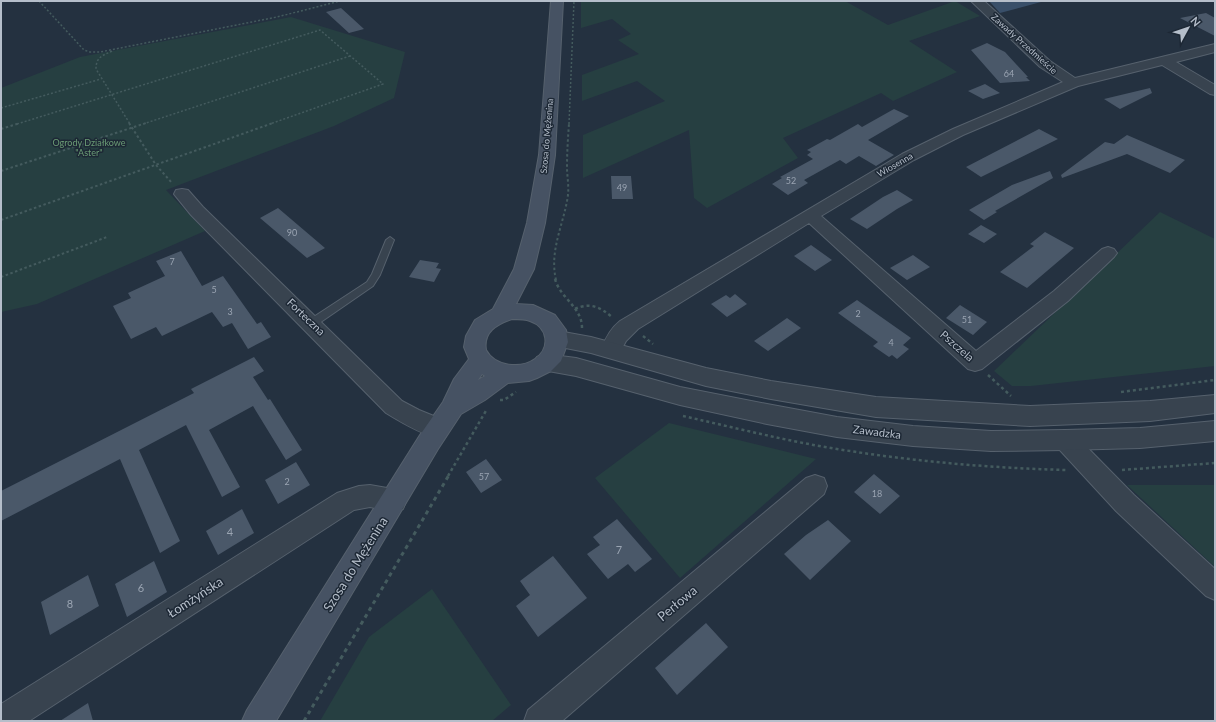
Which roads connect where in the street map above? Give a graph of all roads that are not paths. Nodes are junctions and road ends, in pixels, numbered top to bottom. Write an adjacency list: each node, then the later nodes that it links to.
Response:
1 (557, 1): 11 (main road, Szosa do Mężenina)
2 (977, 1): 5 (street, Zawady Przedmieście)
3 (1215, 48): 4 (street, Wiosenna)
4 (1163, 60): 5 (street, Wiosenna); 6 (street)
5 (1073, 83): 8 (street, Wiosenna)
6 (1215, 91)
7 (182, 194): 14 (street, Forteczna)
8 (810, 215): 10 (street, Pszczela); 16 (street, Wiosenna)
9 (390, 240): 14 (lane)
10 (1108, 253)
11 (524, 268): 12 (main road, Szosa do Mężenina); 13 (main road, Szosa do Mężenina)
12 (534, 313): 13 (main road); 15 (main road)
13 (501, 314): 17 (main road)
14 (312, 324): 24 (street, Forteczna)
15 (558, 339): 16 (street); 18 (main road)
16 (611, 350): 20 (street)
17 (480, 360): 19 (main road); 22 (main road, Szosa do Mężenina)
18 (546, 363): 19 (main road); 23 (street, Zawadzka)
19 (511, 381): 22 (main road, Szosa do Mężenina)
20 (771, 390): 21 (street); 23 (street)
21 (1215, 404)
22 (453, 407): 24 (main road, Szosa do Mężenina)
23 (767, 414): 26 (street, Zawadzka)
24 (438, 428): 28 (main road, Szosa do Mężenina)
25 (1215, 431): 26 (street, Zawadzka)
26 (1065, 440): 29 (street)
27 (815, 486): 32 (street, Perłowa)
28 (394, 501): 30 (street, Łomżyńska); 31 (main road, Szosa do Mężenina)
29 (1215, 587)
30 (2, 721)
31 (258, 721)
32 (539, 721)

